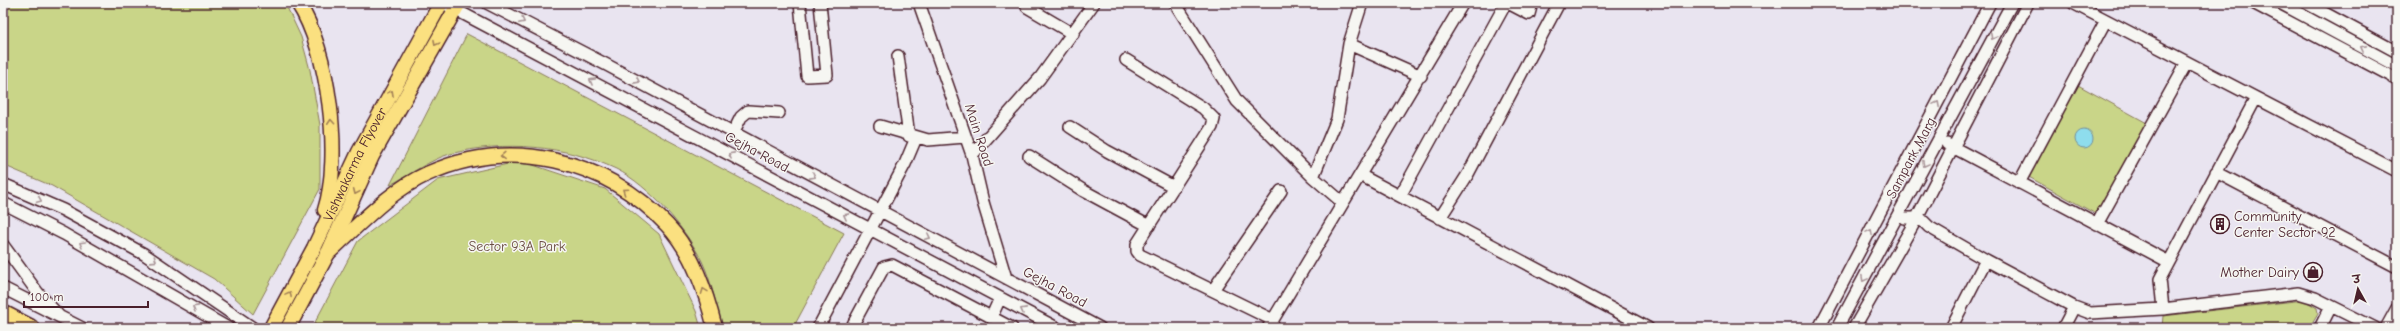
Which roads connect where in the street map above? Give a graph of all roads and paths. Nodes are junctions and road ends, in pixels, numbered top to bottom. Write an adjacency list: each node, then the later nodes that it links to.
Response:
1 (298, 3): 63 (main road, one-way to 1)
2 (442, 3): 21 (street, Gejha Road); 42 (main road, Vishwakarma Flyover, one-way to 2)
3 (487, 3): 37 (street, Gejha Road, one-way to 37)
4 (800, 3): 5 (street)
5 (820, 3)
6 (919, 3): 39 (street, Main Road)
7 (1094, 3): 24 (street)
8 (1175, 3): 48 (street)
9 (1362, 3): 25 (street)
10 (1463, 3): 31 (street)
11 (1507, 3): 12 (street); 53 (street)
12 (1532, 3)
13 (1559, 3): 57 (street)
14 (1990, 3): 94 (street, Sampark Marg, one-way to 14)
15 (2012, 3): 40 (street, Sampark Marg, one-way to 40)
16 (2028, 3): 41 (street)
17 (2073, 3): 23 (street)
18 (2253, 3): 32 (street)
19 (2280, 3): 30 (street, one-way to 19)
20 (2306, 3): 26 (street)
21 (457, 6): 42 (main road, Vishwakarma Flyover, one-way to 42); 61 (street, Gejha Road, one-way to 21)
22 (1027, 7): 24 (street)
23 (2106, 20): 29 (street); 49 (street)
24 (1073, 34): 43 (street)
25 (1349, 44): 31 (street); 48 (street)
26 (2397, 52)
27 (898, 56): 38 (street)
28 (1126, 60): 51 (street)
29 (2187, 62): 33 (street); 59 (street)
30 (2397, 66)
31 (1420, 76): 47 (street)
32 (2397, 79)
33 (2256, 98): 45 (street); 46 (street)
34 (779, 113): 37 (street)
35 (880, 126): 38 (street)
36 (1070, 127): 51 (street)
37 (733, 133): 56 (street, Gejha Road, one-way to 56)
38 (913, 137): 39 (street); 56 (street)
39 (965, 137): 43 (street, Main Road)
40 (1939, 139): 41 (street); 58 (street, Sampark Marg, one-way to 58)
41 (1953, 147): 49 (street); 58 (street)
42 (365, 154): 63 (main road, Vishwakarma Flyover); 64 (main road, Vishwakarma Flyover, one-way to 64)
43 (972, 155): 68 (street, Main Road)
44 (1029, 156): 60 (street)
45 (2397, 171)
46 (2216, 172): 66 (street); 67 (street)
47 (1360, 175): 53 (street); 54 (street)
48 (1313, 177): 54 (street)
49 (2019, 183): 59 (street)
50 (3, 184): 76 (street, one-way to 76)
51 (1174, 187): 60 (street)
52 (1281, 191): 70 (street)
53 (1400, 196): 57 (street)
54 (1342, 202): 80 (street)
55 (3, 203): 81 (street, one-way to 55)
56 (880, 212): 61 (street); 68 (street, Gejha Road, one-way to 68)
57 (1440, 218): 93 (street)
58 (1908, 218): 65 (street); 95 (street, Sampark Marg, one-way to 95); 96 (street)
59 (2097, 224): 66 (street)
60 (1149, 226): 70 (street)
61 (870, 229): 71 (street, Gejha Road); 88 (street)
62 (3, 245): 78 (street)
63 (314, 248): 85 (main road, Vishwakarma Flyover, one-way to 63)
64 (328, 253): 86 (main road, Vishwakarma Flyover); 87 (main road, one-way to 64)
65 (1986, 260): 73 (street); 97 (street)
66 (2169, 262): 75 (street)
67 (2397, 267)
68 (1006, 278): 92 (street, Gejha Road)
69 (5, 288): 78 (street)
70 (1213, 290): 80 (street)
71 (1000, 298): 79 (street); 91 (street, Gejha Road, one-way to 71)
72 (2331, 306): 75 (street); 99 (street); 100 (street)
73 (2074, 307): 75 (street); 98 (street)
74 (2397, 308): 101 (street)
75 (2163, 309)
76 (229, 311): 81 (street); 84 (street)
77 (3, 314): 82 (highway)
78 (59, 316): 83 (street)
79 (991, 318): 89 (street); 90 (street)
80 (1270, 324)
81 (225, 326)
82 (30, 328)
83 (82, 328)
84 (253, 328)
85 (271, 328)
86 (288, 328)
87 (715, 328)
88 (818, 328)
89 (851, 328)
90 (1012, 328)
91 (1057, 328)
92 (1100, 328)
93 (1648, 328)
94 (1819, 328)
95 (1837, 328)
96 (1854, 328)
97 (1951, 328)
98 (2062, 328)
99 (2320, 328)
100 (2375, 328)
101 (2386, 328)

